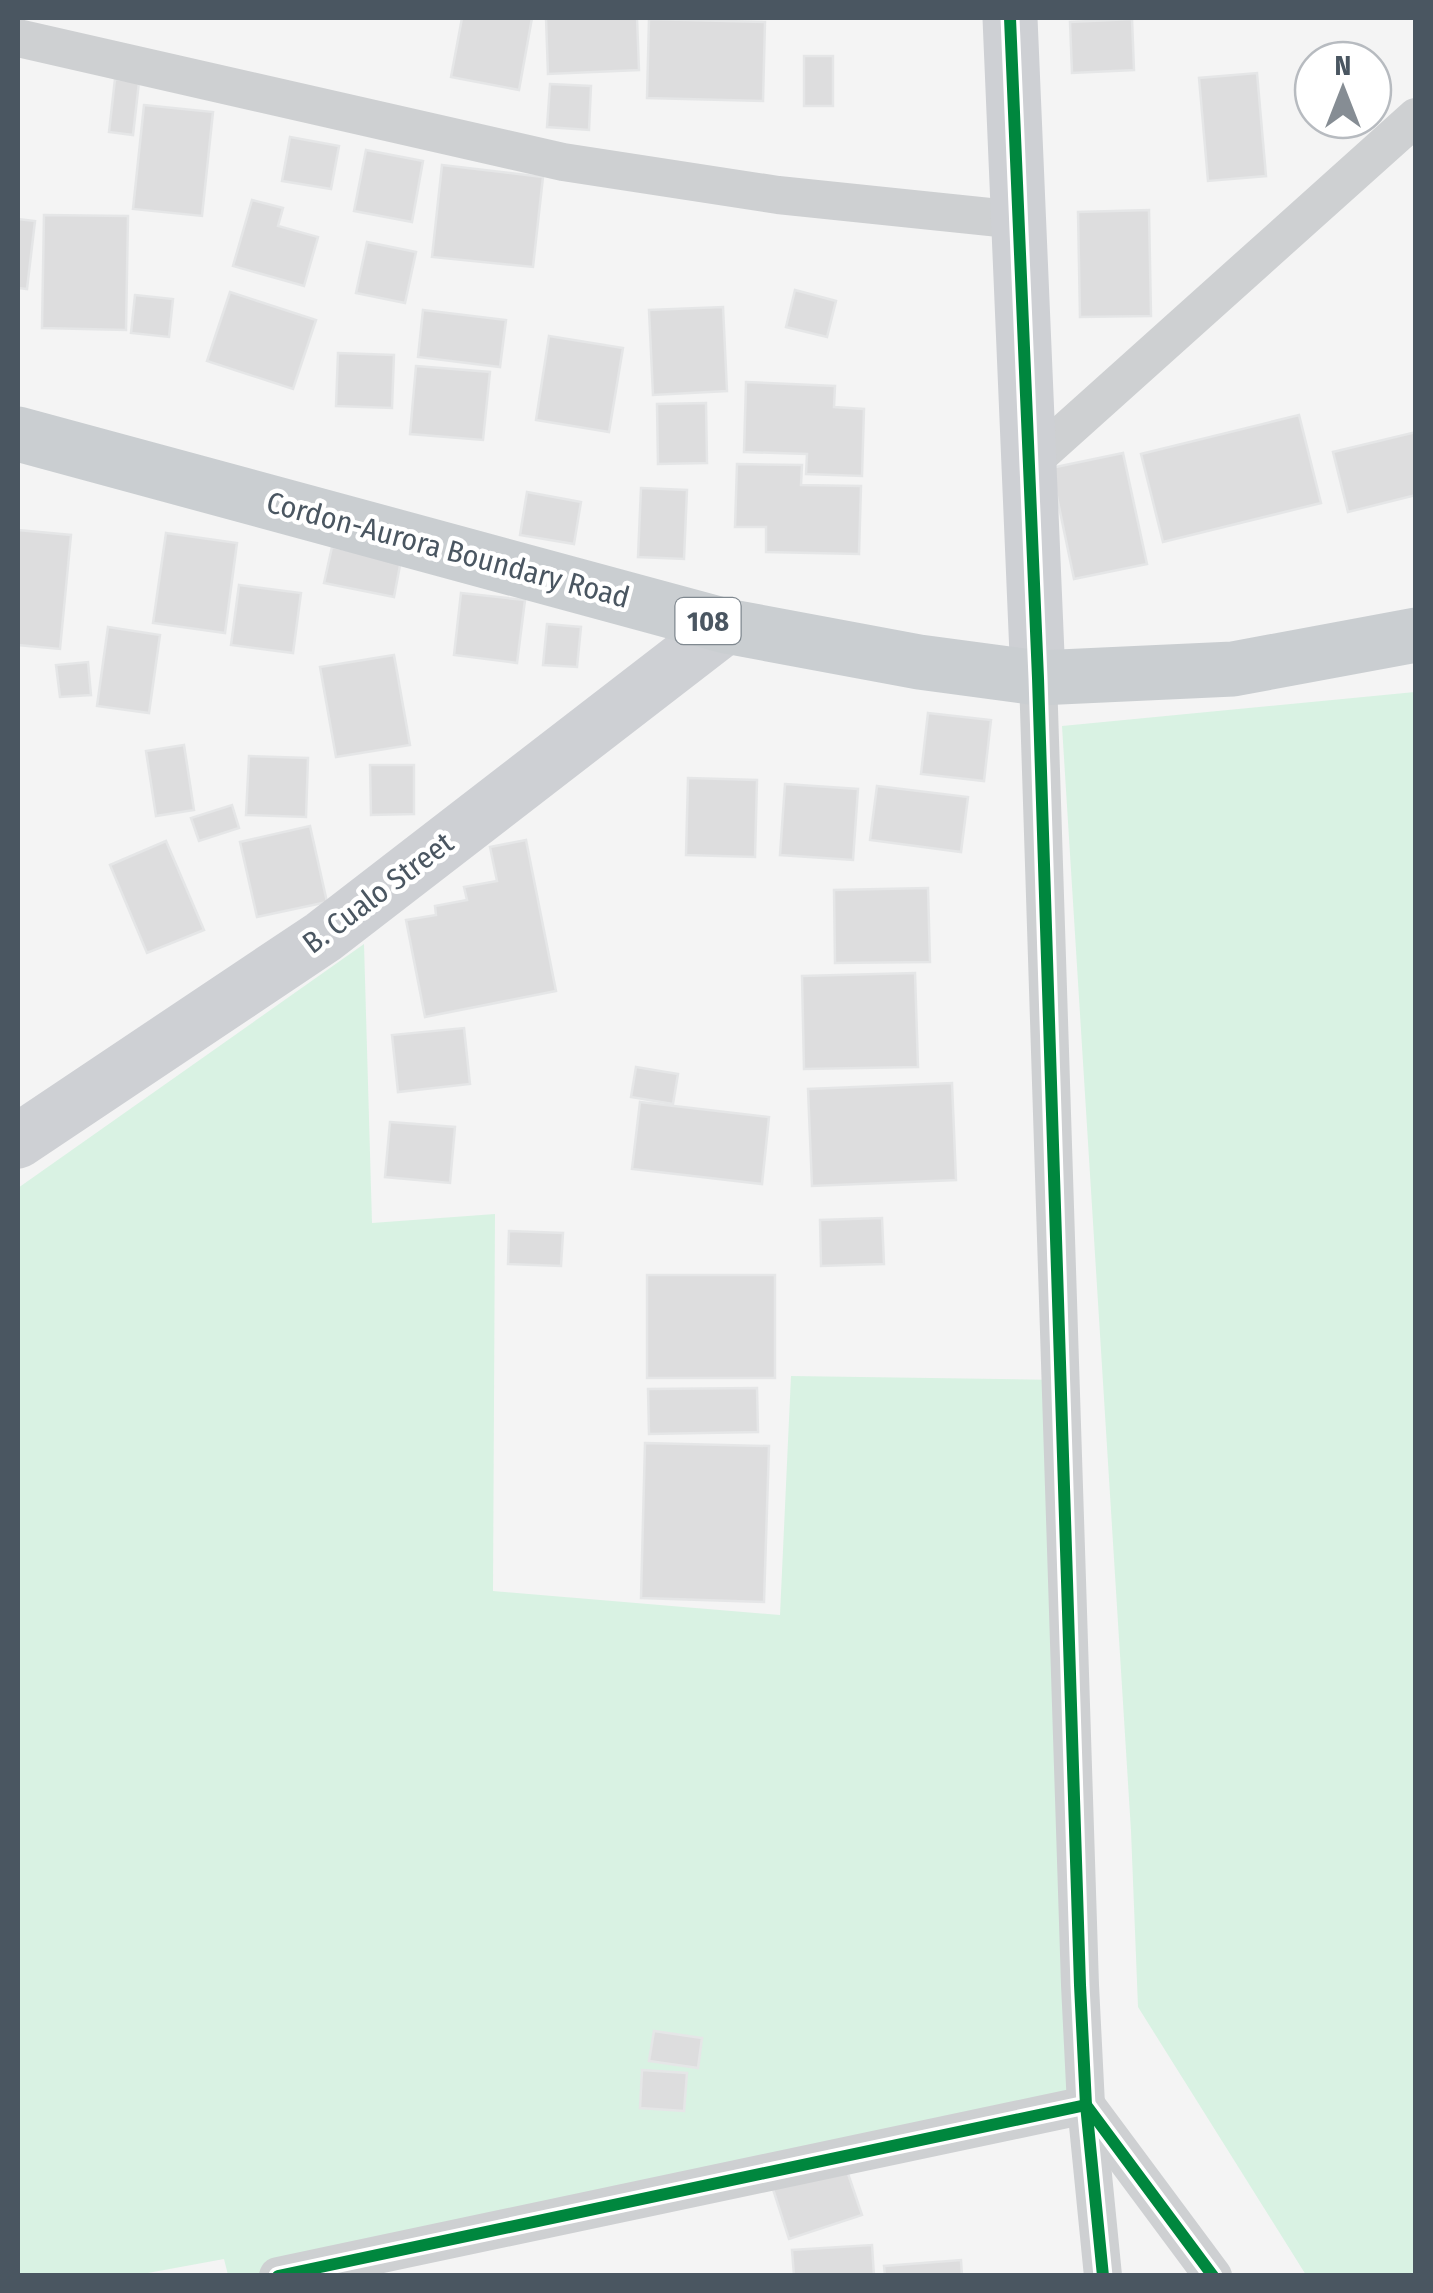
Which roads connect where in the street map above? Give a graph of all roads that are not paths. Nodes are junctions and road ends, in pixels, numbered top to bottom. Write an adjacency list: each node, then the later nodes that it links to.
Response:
1 (1010, 18): 4 (street)
2 (18, 38): 4 (street)
3 (1416, 117): 6 (street)
4 (1019, 220): 6 (street)
5 (18, 434): 7 (main road, Cordon-Aurora Boundary Road / 108)
6 (1028, 464): 9 (street)
7 (726, 626): 9 (main road, Cordon-Aurora Boundary Road / 108); 10 (street, B. Cualo Street)
8 (1416, 636): 9 (main road, Cordon-Aurora Boundary Road / 108)
9 (1038, 678): 11 (street)
10 (18, 1142)
11 (1086, 2105): 12 (street); 13 (street); 14 (street)
12 (278, 2276)
13 (1103, 2276)
14 (1214, 2276)

